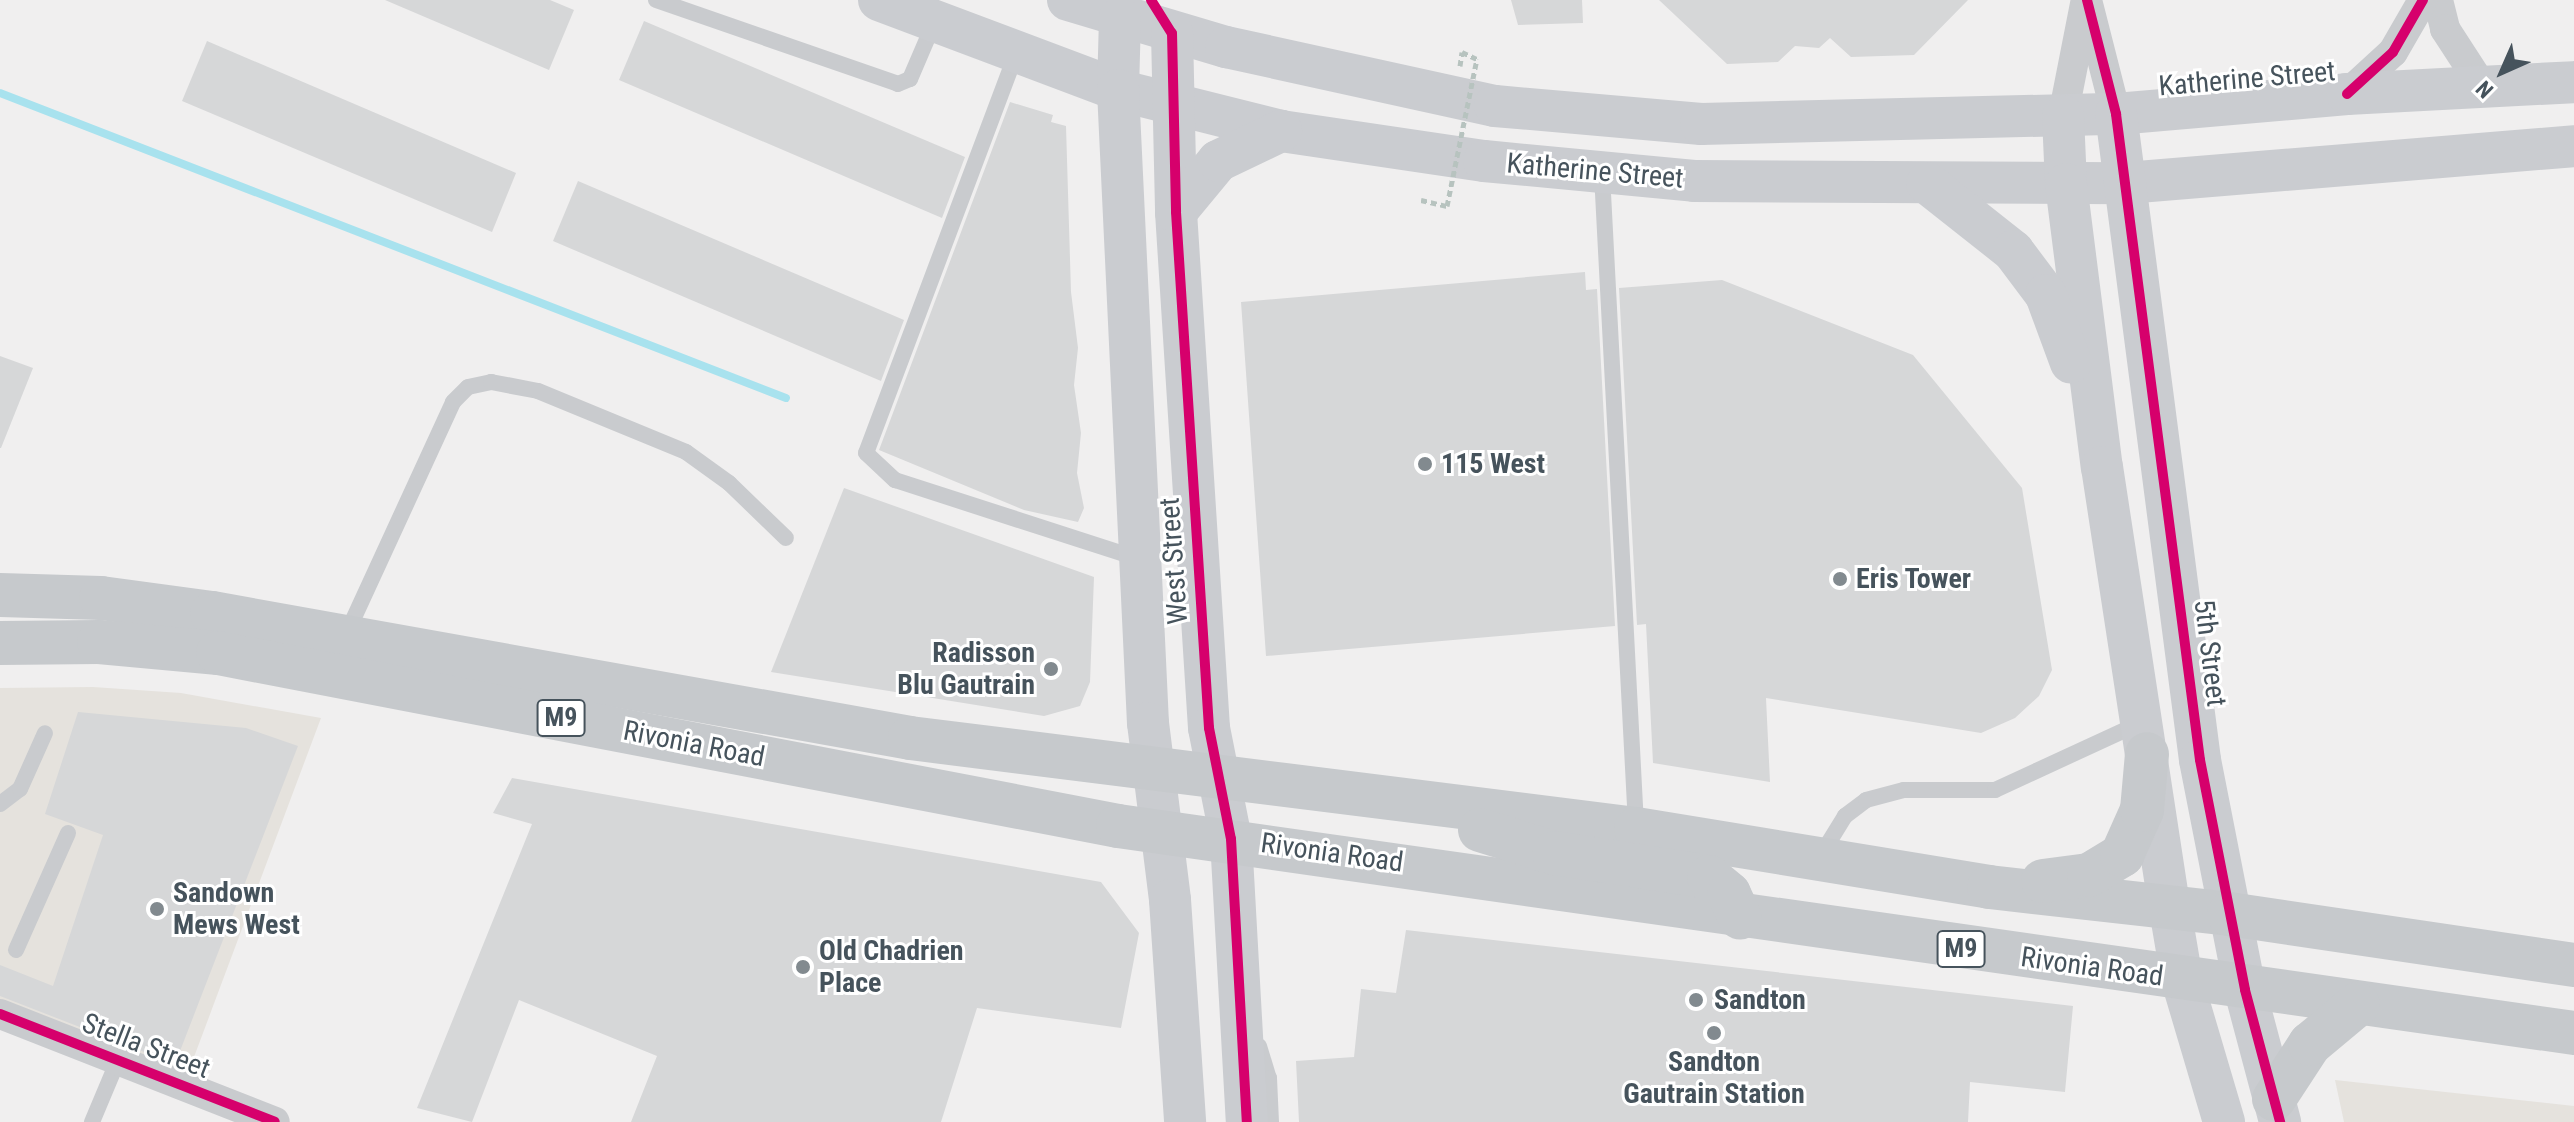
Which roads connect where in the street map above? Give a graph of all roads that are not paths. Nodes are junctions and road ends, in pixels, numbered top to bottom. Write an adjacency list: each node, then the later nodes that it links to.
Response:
1 (656, 0): 7 (lane)
2 (879, 0): 7 (street, Katherine Street)
3 (1068, 0): 8 (street, Katherine Street)
4 (2086, 0): 15 (street); 16 (street)
5 (2423, 0): 13 (street)
6 (2438, 0): 11 (street)
7 (934, 11): 9 (street, Katherine Street); 12 (street)
8 (1142, 13): 12 (street, West Street); 14 (street, West Street); 16 (street, Katherine Street)
9 (1017, 52): 12 (street, Katherine Street); 26 (lane)
10 (2574, 82): 11 (street, Katherine Street)
11 (2484, 89): 13 (street, Katherine Street)
12 (1118, 90): 14 (street, Katherine Street); 26 (street, West Street)
13 (2347, 94): 15 (street, Katherine Street)
14 (1170, 103): 17 (street, Katherine Street); 23 (street, West Street)
15 (2116, 114): 16 (street, Katherine Street); 21 (street, 5th Street)
16 (2063, 116): 22 (street)
17 (1281, 131): 19 (street, Katherine Street); 23 (street)
18 (2574, 146): 21 (street, Katherine Street)
19 (1602, 173): 20 (street, Katherine Street); 36 (lane)
20 (1927, 183): 22 (street, Katherine Street); 24 (street)
21 (2126, 183): 22 (street, Katherine Street); 43 (street, 5th Street)
22 (2066, 184): 24 (street)
23 (1176, 212): 33 (street, West Street)
24 (2102, 467): 31 (street)
25 (786, 538): 28 (lane)
26 (1142, 559): 32 (street, West Street)
27 (0, 595): 28 (main road, Rivonia Road / M9)
28 (346, 635): 32 (main road, Rivonia Road / M9)
29 (0, 643): 37 (main road, Rivonia Road / M9)
30 (45, 733): 34 (lane)
31 (2145, 738): 40 (lane); 41 (main road); 42 (street)
32 (1153, 773): 33 (main road, Rivonia Road / M9); 37 (street, West Street)
33 (1220, 780): 35 (main road, Rivonia Road / M9); 39 (street, West Street)
34 (0, 804)
35 (1458, 809): 36 (main road, Rivonia Road / M9); 44 (main road)
36 (1636, 829): 40 (main road, Rivonia Road / M9)
37 (1161, 831): 39 (main road, Rivonia Road / M9); 57 (street, West Street)
38 (68, 833): 45 (lane)
39 (1231, 839): 44 (main road, Rivonia Road / M9); 49 (street, West Street)
40 (1820, 857): 41 (main road, Rivonia Road / M9)
41 (1989, 887): 42 (main road, Rivonia Road / M9)
42 (2170, 909): 43 (main road, Rivonia Road / M9); 47 (street)
43 (2229, 914): 46 (main road, Rivonia Road / M9); 48 (street, 5th Street)
44 (1740, 918): 47 (main road, Rivonia Road / M9)
45 (16, 950)
46 (2574, 965)
47 (2182, 980): 48 (main road, Rivonia Road / M9); 60 (street)
48 (2245, 990): 50 (main road, Rivonia Road / M9); 54 (street, 5th Street)
49 (1242, 995): 58 (street, West Street); 59 (lane)
50 (2358, 1004): 52 (main road, Rivonia Road / M9); 54 (main road)
51 (0, 1014): 53 (street, Stella Street)
52 (2574, 1033)
53 (118, 1060): 55 (lane); 56 (street, Stella Street)
54 (2277, 1110)
55 (92, 1122)
56 (275, 1122)
57 (1185, 1122)
58 (1247, 1122)
59 (1271, 1122)
60 (2224, 1122)

